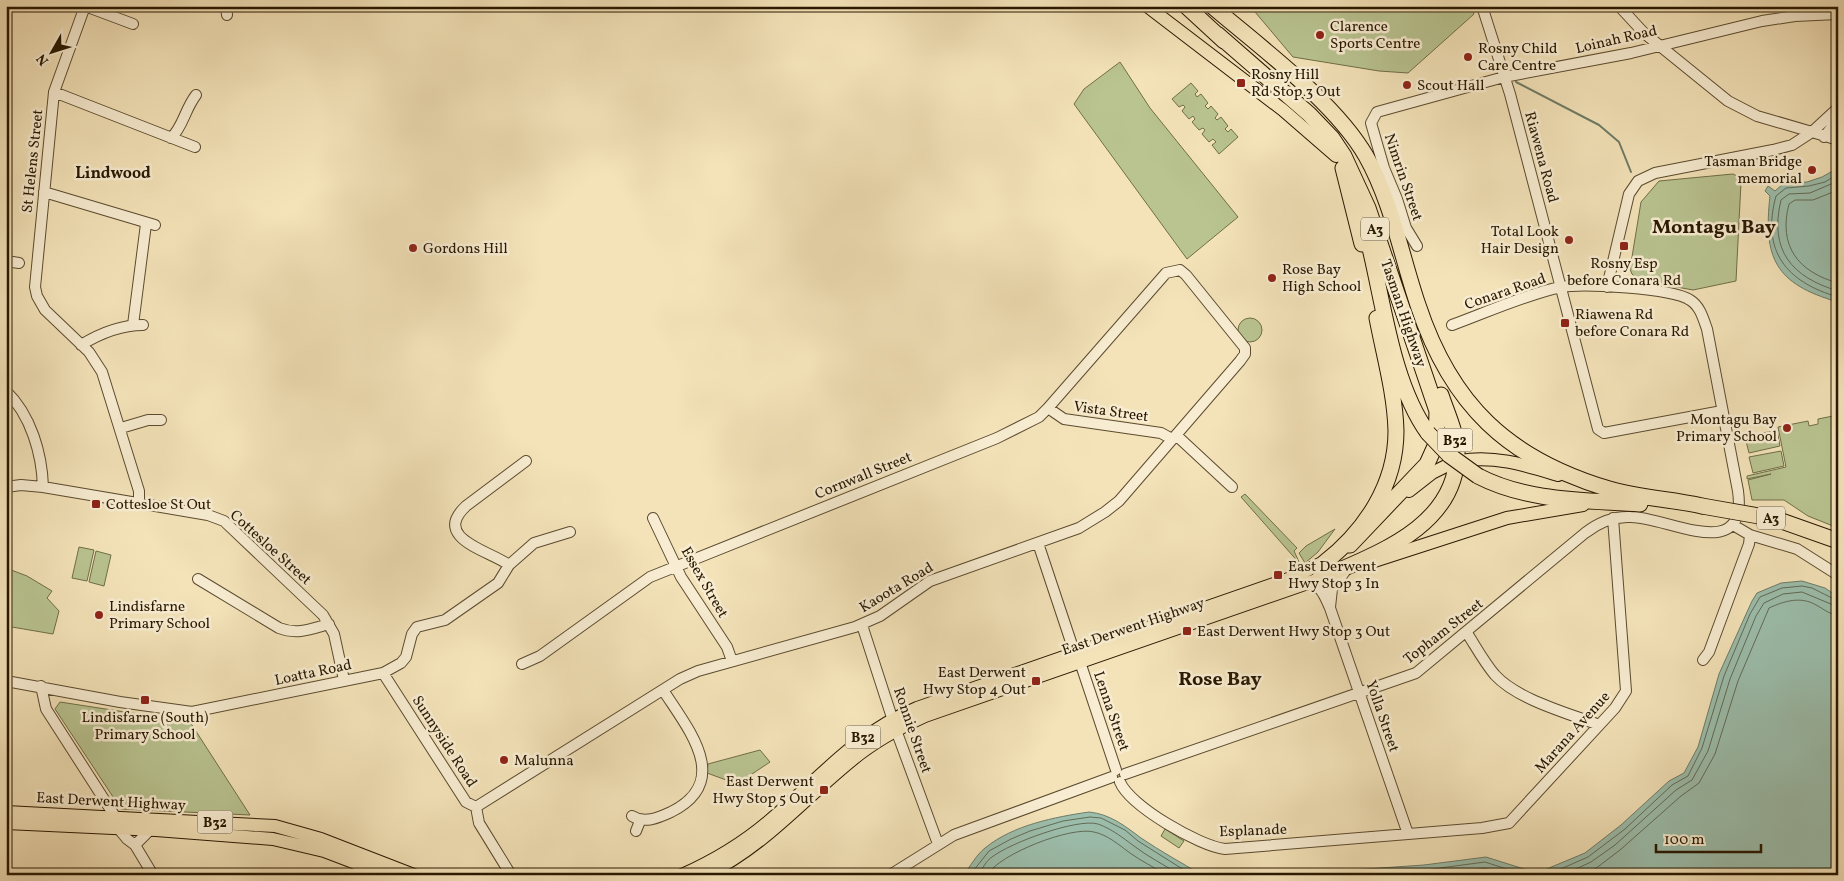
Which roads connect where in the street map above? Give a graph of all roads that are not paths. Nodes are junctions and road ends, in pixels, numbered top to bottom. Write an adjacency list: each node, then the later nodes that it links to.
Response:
1 (85, 6): 8 (street); 12 (street, St Helens Street)
2 (1147, 6): 22 (main road)
3 (1186, 6): 9 (highway, Tasman Highway / A3)
4 (1212, 6): 24 (highway, Tasman Highway / A3)
5 (1482, 6): 11 (street, Riawena Road)
6 (1619, 6): 10 (street)
7 (1838, 14): 10 (street, Loinah Road)
8 (133, 24)
9 (1217, 34): 22 (highway, Tasman Highway / A3); 53 (highway, Tasman Highway / A3)
10 (1659, 45): 11 (street, Loinah Road); 17 (street)
11 (1504, 77): 15 (street, Loinah Road); 30 (street, Riawena Road)
12 (54, 92): 19 (street); 23 (street, St Helens Street)
13 (196, 95): 19 (street)
14 (1838, 108): 17 (street)
15 (1374, 114): 25 (street, Nimrin Street)
16 (1838, 119): 18 (street)
17 (1812, 132): 18 (street); 29 (street)
18 (1824, 137): 20 (street)
19 (171, 138): 21 (street)
20 (1838, 140)
21 (195, 147)
22 (1340, 162): 43 (highway, Tasman Highway / A3, bridge); 54 (highway)
23 (44, 192): 32 (street, St Helens Street); 32 (street)
24 (1399, 243): 43 (highway, Tasman Highway / A3); 45 (highway, Tasman Highway / A3); 60 (highway, B32)
25 (1417, 246)
26 (6, 261): 27 (street)
27 (19, 263)
28 (1180, 270): 34 (street, Cornwall Street); 38 (street, Kaoota Road)
29 (1608, 287): 30 (street, Conara Road); 35 (street, Conara Road)
30 (1560, 288): 31 (street, Conara Road); 35 (street, Riawena Road)
31 (1452, 325)
32 (81, 345): 37 (street, St Helens Street)
33 (6, 392): 41 (street)
34 (1048, 408): 38 (street, Vista Street); 56 (street, Cornwall Street)
35 (1722, 411): 48 (street, Conara Road)
36 (161, 420): 37 (street)
37 (121, 428): 44 (street, St Helens Street)
38 (1174, 437): 42 (street); 52 (street, Kaoota Road)
39 (526, 461): 55 (street)
40 (6, 487): 41 (street, Cottesloe Street)
41 (43, 487): 44 (street, Cottesloe Street)
42 (1232, 487)
43 (1612, 496): 45 (highway, Tasman Highway / A3); 53 (main road, East Derwent Highway / A3); 57 (main road, East Derwent Highway / B32)
44 (139, 502): 63 (street, Cottesloe Street)
45 (1702, 506): 51 (highway, Tasman Highway / A3, bridge)
46 (653, 518): 56 (street, Essex Street)
47 (1613, 518): 48 (street, Topham Street); 65 (street, Topham Street); 77 (street, Marana Avenue)
48 (1734, 525): 50 (street)
49 (570, 532): 55 (street, Loatta Road)
50 (1750, 535): 58 (street); 67 (street)
51 (1838, 541)
52 (1038, 543): 64 (street, Kaoota Road); 66 (street, Lenna Street)
53 (1350, 545): 54 (main road, East Derwent Highway / B32)
54 (1324, 563): 66 (main road, East Derwent Highway / B32)
55 (510, 566): 70 (street, Loatta Road)
56 (676, 566): 68 (street, Essex Street); 69 (street, Cornwall Street)
57 (1346, 570): 60 (main road, East Derwent Highway / B32); 62 (street)
58 (1838, 575)
59 (198, 579): 63 (street)
60 (1318, 579): 61 (main road, East Derwent Highway / B32)
61 (1302, 584): 62 (street, Yolla Street); 66 (main road, East Derwent Highway / B32)
62 (1330, 608): 75 (street, Yolla Street)
63 (329, 624): 71 (street, Cottesloe Street)
64 (862, 624): 68 (street, Kaoota Road); 76 (street, Ronnie Street)
65 (1468, 633): 75 (street, Topham Street); 77 (street)
66 (1078, 658): 76 (main road, East Derwent Highway / B32); 78 (street, Lenna Street)
67 (1703, 660)
68 (732, 661): 74 (street, Kaoota Road)
69 (522, 664)
70 (383, 673): 71 (street, Loatta Road); 79 (street, Sunnyside Road)
71 (344, 680): 73 (street, Loatta Road)
72 (6, 681): 73 (street, Loatta Road)
73 (41, 686): 82 (street)
74 (663, 690): 79 (street, Kaoota Road); 83 (street)
75 (1359, 693): 78 (street, Topham Street); 87 (street, Yolla Street)
76 (894, 724): 89 (street, Ronnie Street); 97 (main road, East Derwent Highway / B32); 98 (main road, East Derwent Highway / B32)
77 (1599, 725): 87 (street, Marana Avenue)
78 (1118, 776): 87 (street, Esplanade); 89 (street)
79 (476, 807): 96 (street, Sunnyside Road)
80 (6, 812): 82 (main road, East Derwent Highway / B32)
81 (6, 823): 82 (main road, East Derwent Highway / B32)
82 (117, 823): 85 (main road, East Derwent Highway / B32); 86 (main road, East Derwent Highway / B32); 90 (street)
83 (636, 823)
84 (275, 826): 85 (main road, East Derwent Highway / B32); 88 (main road); 95 (main road, East Derwent Highway / B32)
85 (237, 829): 86 (main road, East Derwent Highway / B32); 88 (main road, East Derwent Highway / B32)
86 (150, 830): 90 (street)
87 (1408, 834)
88 (273, 839): 94 (main road, East Derwent Highway / B32)
89 (938, 844): 99 (street)
90 (135, 845): 93 (street)
91 (6, 870): 92 (street)
92 (8, 875)
93 (153, 875)
94 (387, 875)
95 (414, 875)
96 (511, 875)
97 (682, 875)
98 (706, 875)
99 (890, 875)

